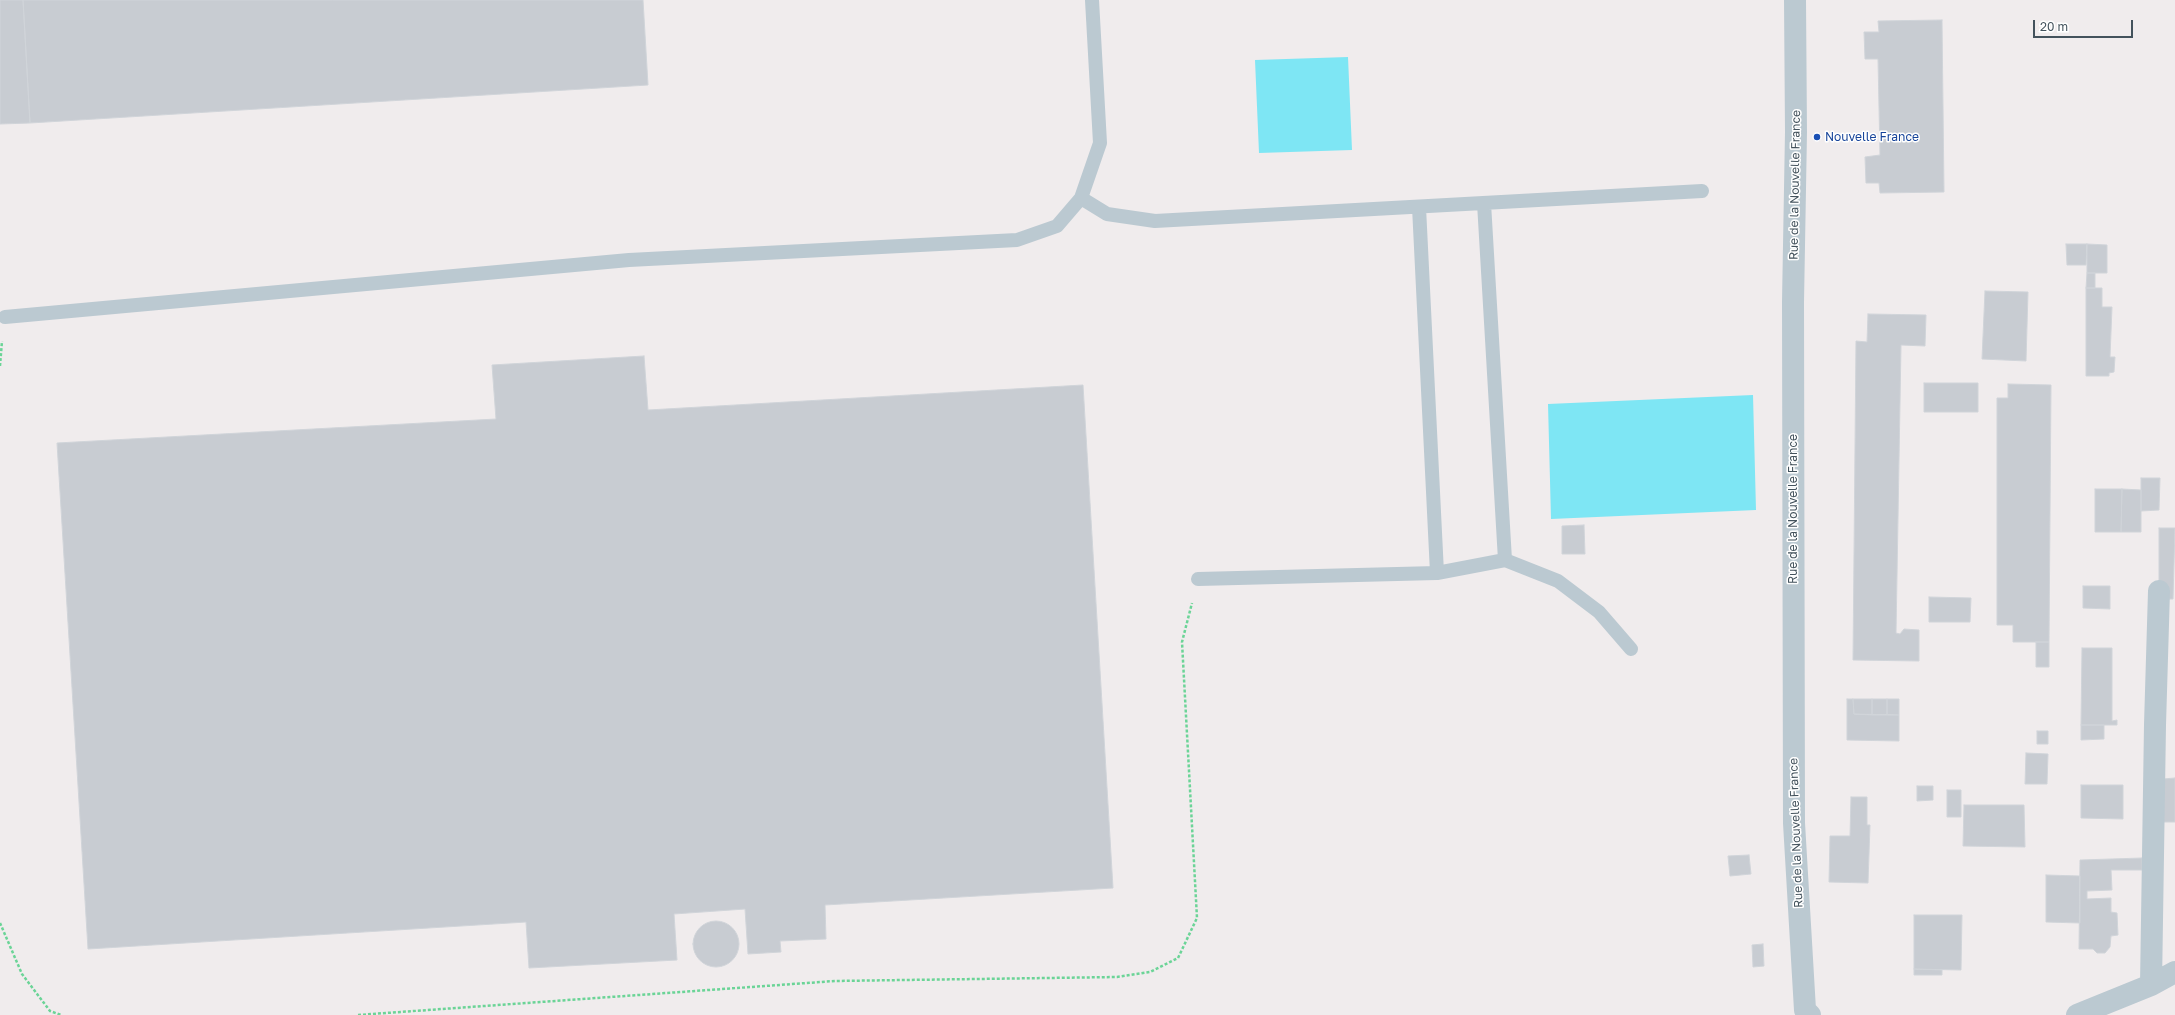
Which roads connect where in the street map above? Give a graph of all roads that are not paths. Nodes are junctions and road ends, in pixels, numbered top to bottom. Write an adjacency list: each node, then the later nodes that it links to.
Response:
1 (1092, 0): 4 (lane)
2 (1795, 0): 15 (street, Rue de la Nouvelle France)
3 (1702, 191): 5 (lane)
4 (1081, 198): 6 (lane); 7 (lane)
5 (1484, 203): 6 (lane); 8 (lane)
6 (1420, 207): 9 (lane)
7 (5, 317)
8 (1505, 560): 9 (lane); 12 (lane)
9 (1437, 573): 10 (lane)
10 (1198, 579)
11 (2159, 591): 14 (street)
12 (1631, 649)
13 (2175, 972): 14 (street)
14 (2151, 985): 16 (street)
15 (1810, 1015)
16 (2077, 1015)

